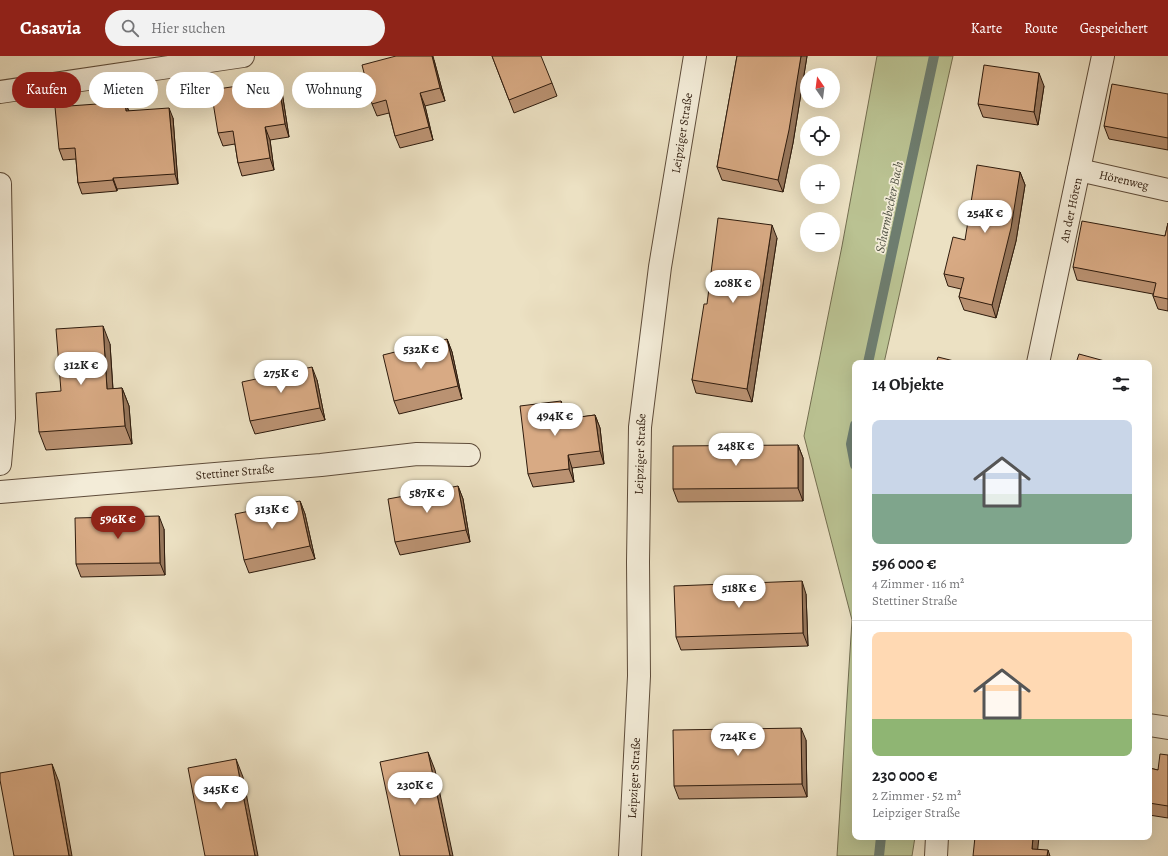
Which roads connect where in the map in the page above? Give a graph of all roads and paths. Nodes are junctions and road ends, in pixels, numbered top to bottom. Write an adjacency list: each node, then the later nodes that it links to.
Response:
1 (243, 56): 4 (street)
2 (694, 56): 15 (street, Leipziger Straße)
3 (1104, 56): 5 (street, An der Hören)
4 (0, 92)
5 (1079, 170): 7 (street, Hörenweg); 8 (street, An der Hören)
6 (0, 184): 10 (street)
7 (1168, 190)
8 (1039, 360)
9 (469, 455): 11 (street, Stettiner Straße)
10 (0, 464)
11 (0, 492)
12 (1152, 725): 13 (street)
13 (1168, 728)
14 (937, 840): 16 (street)
15 (630, 856)
16 (936, 856)

